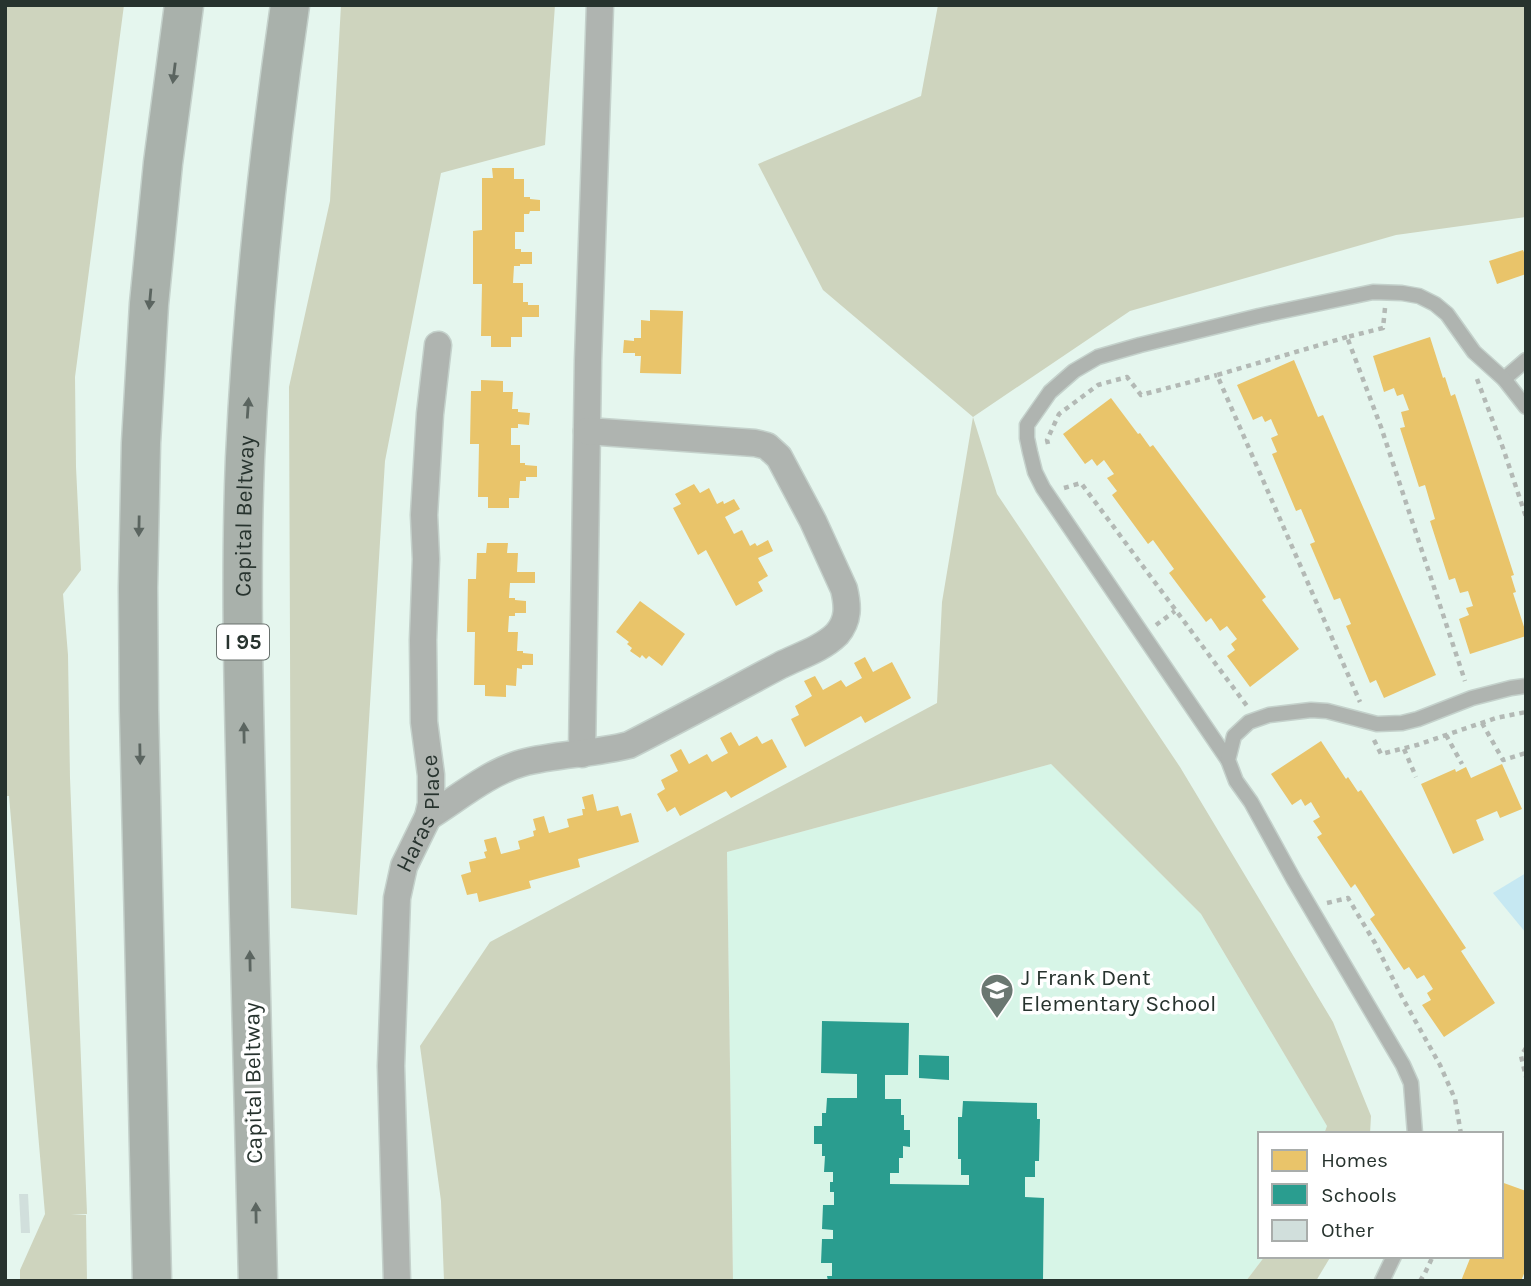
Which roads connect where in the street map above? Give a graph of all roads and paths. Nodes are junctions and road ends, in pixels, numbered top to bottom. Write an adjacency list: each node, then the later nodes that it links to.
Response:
1 (184, 5): 34 (highway, one-way to 34)
2 (290, 5): 43 (highway, Capital Beltway / I 95, one-way to 2)
3 (600, 5): 12 (street)
4 (1385, 306): 5 (path)
5 (1347, 337): 9 (path); 17 (path)
6 (438, 345): 32 (street, Haras Place)
7 (1526, 360): 10 (lane)
8 (1474, 371): 15 (path)
9 (1217, 375): 13 (path); 21 (path)
10 (1504, 379): 11 (lane); 29 (lane)
11 (1526, 407)
12 (587, 431): 28 (street); 28 (street)
13 (1050, 451)
14 (1058, 482): 20 (path)
15 (1526, 517)
16 (1473, 679): 17 (path)
17 (1465, 681): 18 (path)
18 (1453, 685)
19 (1526, 686): 29 (lane)
20 (1254, 705)
21 (1356, 706)
22 (1526, 712): 23 (path)
23 (1482, 723): 25 (path); 27 (path)
24 (1372, 734): 26 (path)
25 (1446, 735): 26 (path); 30 (path)
26 (1404, 749): 31 (path)
27 (1526, 753)
28 (582, 754): 32 (street)
29 (1228, 760): 37 (lane)
30 (1462, 764)
31 (1416, 777)
32 (428, 817): 44 (street, Haras Place)
33 (1325, 904): 38 (path)
34 (144, 915): 41 (highway); 42 (highway)
35 (1526, 1048): 36 (path)
36 (1526, 1077)
37 (1415, 1132)
38 (1461, 1132)
39 (1393, 1258): 45 (lane)
40 (1432, 1258): 46 (path)
41 (136, 1281)
42 (152, 1281)
43 (258, 1281)
44 (397, 1281)
45 (1382, 1281)
46 (1420, 1281)

